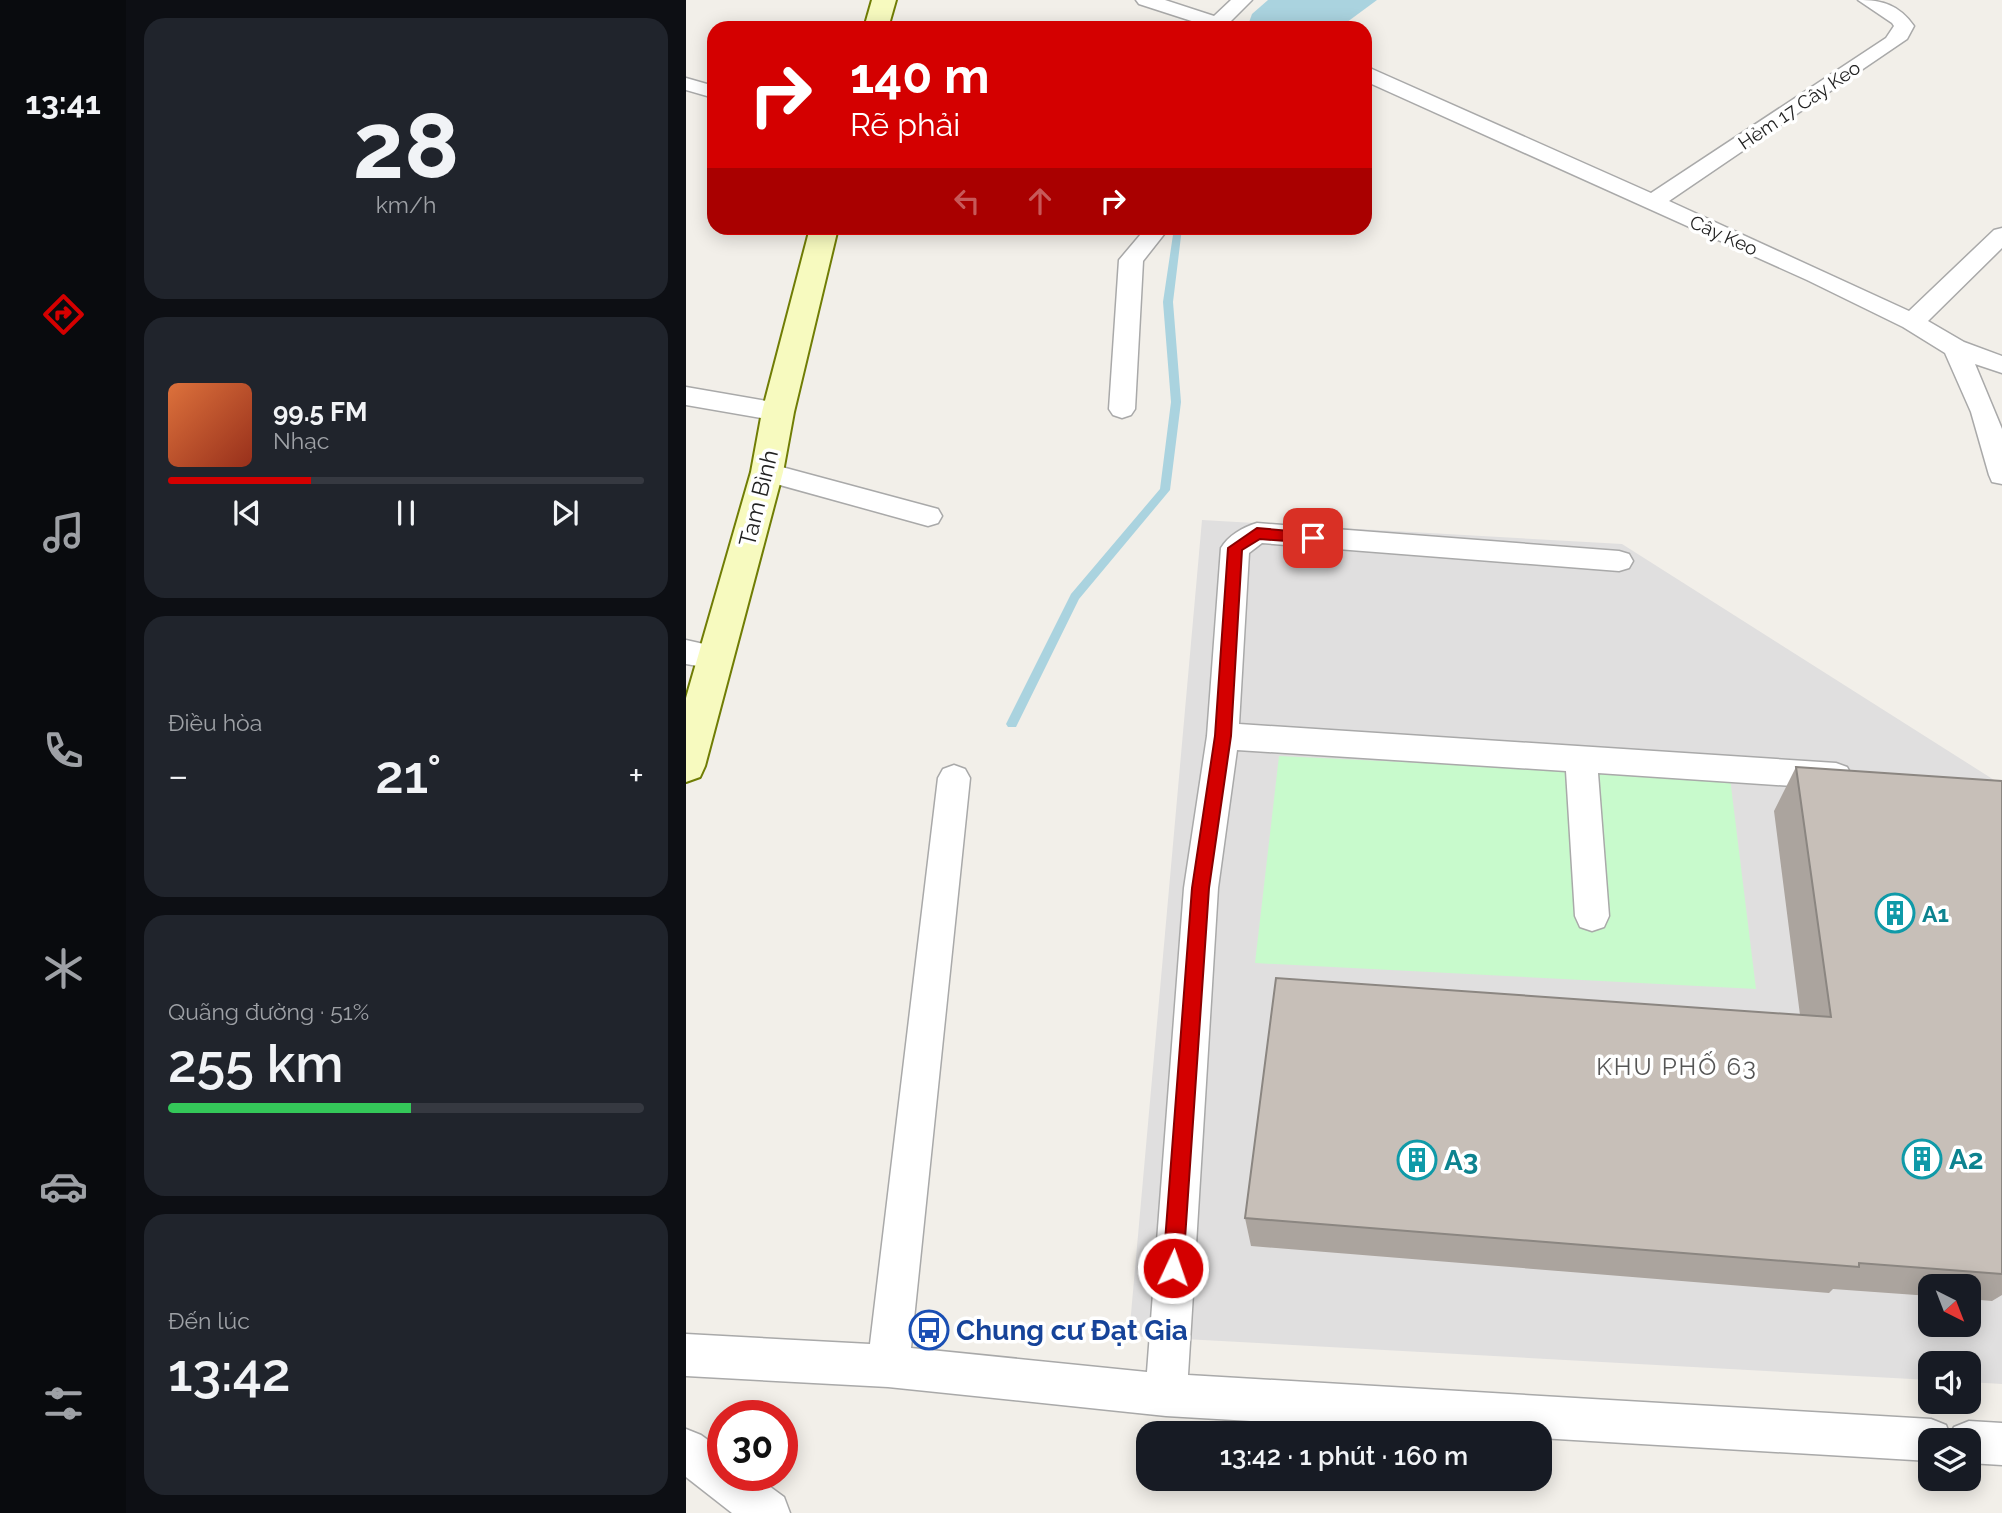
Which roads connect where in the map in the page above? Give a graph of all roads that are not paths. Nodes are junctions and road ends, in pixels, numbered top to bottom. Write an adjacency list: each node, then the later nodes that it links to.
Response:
1 (884, 0): 6 (main road)
2 (1146, 0): 5 (street)
3 (1242, 0): 9 (street)
4 (1868, 0): 13 (street, Hẻm 17 Cây Keo)
5 (1174, 10): 7 (street); 8 (street)
6 (878, 21)
7 (1165, 21)
8 (1206, 21)
9 (1224, 21)
10 (1372, 76): 13 (street, Cây Keo)
11 (686, 85): 12 (street)
12 (707, 90)
13 (1651, 203): 17 (street, Cây Keo)
14 (822, 235): 22 (main road, Tam Bình)
15 (1152, 235): 21 (street)
16 (2002, 235): 17 (street)
17 (1912, 322): 18 (street, Cây Keo)
18 (1955, 348): 19 (street, Cây Keo); 24 (street)
19 (2002, 366)
20 (686, 396): 22 (street)
21 (1122, 409)
22 (778, 412): 23 (main road, Tam Bình)
23 (767, 472): 25 (street); 27 (main road, Tam Bình)
24 (2002, 475)
25 (928, 516)
26 (1619, 561): 28 (street)
27 (700, 655): 30 (main road, Tam Bình)
28 (1223, 736): 29 (street); 36 (street)
29 (1581, 760): 32 (street); 33 (street)
30 (686, 766)
31 (954, 778): 35 (street)
32 (1866, 778)
33 (1592, 916)
34 (686, 1355): 35 (street)
35 (888, 1366): 36 (street)
36 (1166, 1395): 37 (street)
37 (1918, 1439)
38 (1981, 1443): 39 (street)
39 (2002, 1444)
40 (686, 1450): 41 (street)
41 (768, 1513)

